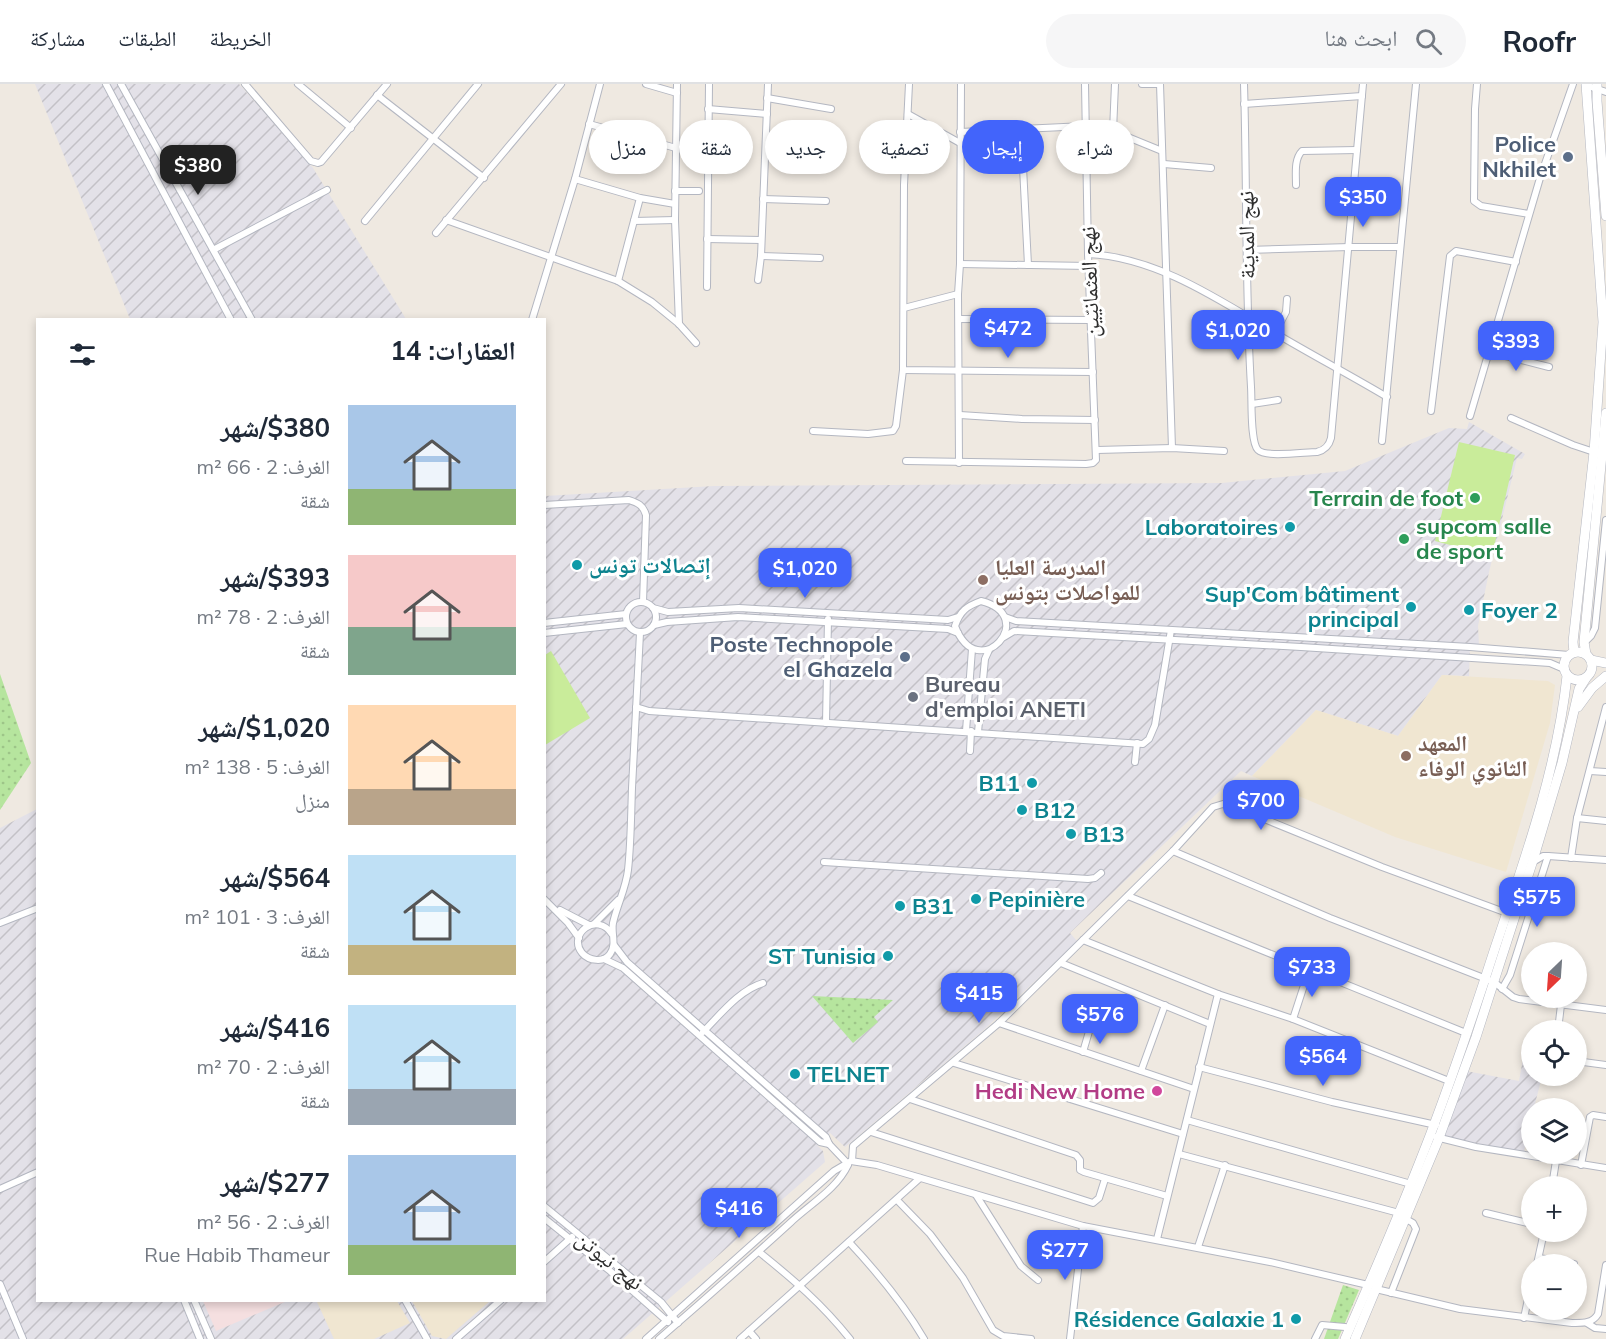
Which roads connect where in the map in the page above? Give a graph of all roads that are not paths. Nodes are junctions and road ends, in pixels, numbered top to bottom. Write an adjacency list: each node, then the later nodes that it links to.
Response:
1 (106, 84): 90 (street)
2 (122, 84): 72 (street)
3 (244, 84): 39 (street)
4 (298, 84): 39 (street)
5 (478, 84): 41 (street)
6 (561, 84): 51 (street)
7 (600, 84): 36 (street)
8 (646, 84): 26 (street)
9 (677, 84): 26 (street)
10 (709, 84): 32 (street)
11 (768, 84): 30 (street)
12 (909, 84): 35 (street)
13 (961, 84): 40 (street)
14 (1085, 84): 37 (street, نهج العثمانيّين)
15 (1115, 84): 46 (street)
16 (1142, 84): 17 (street)
17 (1160, 84): 46 (street)
18 (1244, 84): 31 (street, نهج المدينة)
19 (1363, 84): 28 (street)
20 (1416, 84): 71 (street)
21 (1477, 84): 61 (street)
22 (1573, 84): 61 (street)
23 (384, 85): 27 (street)
24 (1586, 85): 25 (street); 118 (street)
25 (1602, 89): 29 (street); 62 (street)
26 (676, 93): 44 (street)
27 (377, 96): 39 (street); 41 (street)
28 (1362, 96): 31 (street); 45 (street)
29 (1606, 97)
30 (767, 98): 33 (street); 34 (street)
31 (1244, 104): 73 (street, نهج المدينة)
32 (708, 109): 34 (street); 68 (street)
33 (831, 109)
34 (767, 114): 58 (street)
35 (908, 114): 42 (street); 88 (street)
36 (590, 120)
37 (1085, 120)
38 (589, 124): 52 (street)
39 (351, 128)
40 (960, 132): 42 (street)
41 (433, 140): 51 (street); 65 (street)
42 (960, 144): 79 (street)
43 (667, 146): 44 (street)
44 (676, 148): 55 (street)
45 (1357, 150): 53 (street); 70 (street)
46 (1162, 151): 47 (street)
47 (1164, 164): 48 (street); 82 (street)
48 (1211, 168)
49 (1023, 174): 80 (street)
50 (1086, 174): 74 (street, نهج العثمانيّين)
51 (484, 178): 63 (street)
52 (575, 179): 57 (street); 76 (street)
53 (1296, 185)
54 (327, 190): 72 (street)
55 (675, 191): 56 (street); 60 (street)
56 (699, 191)
57 (640, 198): 60 (street); 66 (street)
58 (763, 199): 59 (street); 69 (street)
59 (826, 201)
60 (675, 204): 64 (street)
61 (1529, 214): 78 (street)
62 (1606, 216)
63 (447, 220): 67 (street); 76 (street)
64 (675, 220): 66 (street); 95 (street)
65 (364, 221)
66 (634, 221): 84 (street)
67 (436, 233)
68 (707, 239): 69 (street); 85 (street)
69 (761, 240): 75 (street)
70 (1350, 247): 71 (street); 73 (street); 100 (street)
71 (1401, 247): 104 (street)
72 (214, 249): 91 (street)
73 (1247, 250): 89 (street, نهج المدينة)
74 (1088, 254): 81 (street, نهج العثمانيّين); 82 (street)
75 (761, 256): 77 (street); 83 (street)
76 (551, 258): 84 (street); 92 (street)
77 (820, 258)
78 (1516, 262): 98 (street); 107 (street)
79 (960, 264): 80 (street); 86 (street)
80 (1028, 265): 81 (street)
81 (1089, 266): 94 (street, نهج العثمانيّين)
82 (1165, 272): 89 (street); 115 (street)
83 (758, 280)
84 (618, 281): 95 (street)
85 (707, 287)
86 (958, 294): 88 (street); 93 (street)
87 (1287, 299): 96 (street)
88 (904, 308): 101 (street)
89 (1247, 316): 96 (street); 106 (street, نهج المدينة)
90 (230, 318)
91 (251, 318)
92 (533, 318)
93 (959, 319): 94 (street); 102 (street)
94 (1091, 320): 103 (street, نهج العثمانيّين)
95 (679, 324): 97 (street)
96 (1275, 333): 100 (street)
97 (696, 343)
98 (1489, 352): 99 (street); 110 (street)
99 (1548, 367)
100 (1338, 369): 104 (street); 106 (street, نهج المدينة)
101 (903, 370): 102 (street); 113 (street)
102 (959, 370): 103 (street); 109 (street)
103 (1093, 372): 112 (street, نهج العثمانيّين)
104 (1387, 397): 114 (street)
105 (1278, 400): 106 (street)
106 (1252, 404)
107 (1431, 411)
108 (1606, 413): 122 (street)
109 (960, 415): 112 (street); 120 (street)
110 (1470, 416)
111 (1511, 418): 118 (street)
112 (1095, 420): 116 (street, نهج العثمانيّين)
113 (813, 431)
114 (1382, 441)
115 (1172, 448): 116 (street); 117 (street)
116 (1097, 450): 120 (street)
117 (1224, 451)
118 (1594, 452): 141 (street)
119 (906, 461): 120 (street)
120 (959, 463)
121 (546, 505): 123 (street)
122 (1603, 527): 142 (street)
123 (642, 602): 124 (street); 126 (street)
124 (653, 608): 125 (street); 132 (street)
125 (828, 612): 127 (street); 129 (street)
126 (626, 614): 130 (street); 131 (street)
127 (958, 617): 128 (street); 136 (street)
128 (1005, 617): 133 (street); 137 (street)
129 (828, 621): 132 (street); 136 (street); 150 (street)
130 (546, 622)
131 (627, 624): 134 (street); 135 (street)
132 (654, 625): 135 (street)
133 (1171, 630): 138 (street); 141 (street)
134 (546, 633)
135 (640, 633): 147 (street)
136 (958, 633): 139 (street)
137 (1004, 636): 138 (street); 140 (street)
138 (1170, 641): 144 (street); 153 (street)
139 (972, 649): 140 (street); 152 (street)
140 (989, 650): 152 (street)
141 (1571, 654): 142 (street); 144 (street)
142 (1589, 657): 143 (street); 146 (street)
143 (1606, 663)
144 (1565, 672): 146 (street); 172 (street)
145 (1606, 674): 146 (street); 151 (street)
146 (1588, 676): 151 (street)
147 (636, 707): 150 (street); 168 (street)
148 (1606, 707): 149 (street)
149 (1605, 719): 156 (street)
150 (826, 723): 152 (street)
151 (1571, 723): 165 (street)
152 (972, 731): 153 (street); 154 (street)
153 (1137, 744): 155 (street)
154 (970, 751)
155 (1135, 762)
156 (1590, 771): 157 (street); 158 (street)
157 (1606, 772)
158 (1578, 818): 159 (street); 162 (street)
159 (1606, 821)
160 (1173, 851): 167 (street); 172 (street); 182 (street)
161 (1548, 856): 162 (street); 165 (street); 184 (street)
162 (1571, 858): 163 (street)
163 (1606, 860)
164 (824, 862): 166 (street)
165 (1533, 862): 182 (street)
166 (1101, 873)
167 (1128, 896): 177 (street); 181 (street)
168 (620, 897): 174 (street); 175 (street)
169 (546, 900): 170 (street)
170 (555, 907): 174 (street); 176 (street)
171 (36, 909): 173 (street)
172 (1507, 913): 182 (street)
173 (0, 924)
174 (591, 925): 175 (street); 176 (street)
175 (612, 934): 178 (street)
176 (579, 938): 179 (street)
177 (1083, 940): 180 (street); 185 (street)
178 (614, 945): 179 (street); 194 (street)
179 (604, 959): 194 (street)
180 (1061, 963): 187 (street); 192 (street)
181 (1309, 970): 191 (street); 195 (street)
182 (1490, 980): 184 (street); 195 (street); 209 (street)
183 (763, 984): 194 (street)
184 (1502, 989): 186 (street)
185 (1218, 994): 191 (street); 193 (street)
186 (1521, 1000)
187 (1165, 1005): 193 (street); 203 (street)
188 (1587, 1008): 189 (street)
189 (1606, 1010)
190 (1095, 1011): 196 (street)
191 (1293, 1019): 204 (street)
192 (999, 1023): 196 (street); 200 (street)
193 (1210, 1024): 202 (street)
194 (702, 1033): 197 (street); 198 (street)
195 (1466, 1033): 204 (street)
196 (1083, 1052): 203 (street)
197 (736, 1056): 198 (street); 213 (street)
198 (731, 1062): 213 (street)
199 (1587, 1062): 201 (street)
200 (954, 1063): 206 (street); 211 (street)
201 (1606, 1065)
202 (1199, 1067): 205 (street); 209 (street)
203 (1141, 1071): 205 (street)
204 (1449, 1080): 209 (street)
205 (1194, 1089): 208 (street)
206 (910, 1099): 210 (street); 223 (street)
207 (1606, 1117): 219 (street)
208 (1186, 1120): 211 (street); 224 (street)
209 (1438, 1126): 212 (street)
210 (871, 1132): 216 (street); 223 (street)
211 (1183, 1134): 214 (street)
212 (1434, 1136): 215 (street); 224 (street); 231 (street)
213 (829, 1144): 216 (street)
214 (1179, 1154): 218 (street); 227 (street)
215 (1521, 1155)
216 (850, 1162): 222 (street); 240 (street); 253 (street)
217 (1575, 1164): 219 (street)
218 (1225, 1165): 231 (street); 239 (street)
219 (1581, 1165): 220 (street)
220 (1606, 1168)
221 (36, 1173): 225 (street)
222 (920, 1178): 226 (street); 228 (street)
223 (1105, 1179): 227 (street)
224 (1411, 1184): 231 (street)
225 (0, 1189)
226 (976, 1194): 234 (street); 243 (street)
227 (1167, 1196): 237 (street)
228 (897, 1200): 238 (street); 274 (street)
229 (546, 1208): 235 (street, نهج نيوتن)
230 (1486, 1214): 233 (street)
231 (1403, 1216): 246 (street); 247 (street)
232 (546, 1220): 236 (street, نهج نيوتن)
233 (1521, 1222)
234 (1083, 1226): 237 (street); 275 (street)
235 (577, 1233): 236 (street); 253 (street, نهج نيوتن)
236 (571, 1239): 241 (street); 257 (street, نهج نيوتن)
237 (1157, 1239): 239 (street)
238 (849, 1242): 245 (street); 273 (street)
239 (1198, 1247): 246 (street)
240 (759, 1252): 245 (street); 259 (street)
241 (546, 1260)
242 (1606, 1265): 258 (street)
243 (1038, 1280)
244 (0, 1284): 263 (street)
245 (801, 1285): 262 (street); 272 (street)
246 (1372, 1287): 247 (street); 277 (street); 278 (street)
247 (1391, 1293): 254 (street)
248 (185, 1302): 255 (street)
249 (195, 1302): 252 (street)
250 (406, 1302): 266 (street)
251 (499, 1302): 267 (street)
252 (200, 1315): 255 (street); 265 (street)
253 (673, 1315): 257 (street); 259 (street, نهج نيوتن)
254 (1521, 1318)
255 (192, 1319): 264 (street)
256 (1543, 1320): 258 (street)
257 (667, 1321): 259 (street, نهج نيوتن); 268 (street)
258 (1587, 1323): 261 (street)
259 (675, 1326): 269 (street)
260 (1345, 1327): 276 (street)
261 (1606, 1329)
262 (749, 1331): 270 (street); 271 (street)
263 (23, 1339)
264 (200, 1339)
265 (211, 1339)
266 (427, 1339)
267 (456, 1339)
268 (646, 1339)
269 (659, 1339)
270 (740, 1339)
271 (756, 1339)
272 (850, 1339)
273 (924, 1339)
274 (1031, 1339)
275 (1070, 1339)
276 (1315, 1339)
277 (1345, 1339)
278 (1355, 1339)

